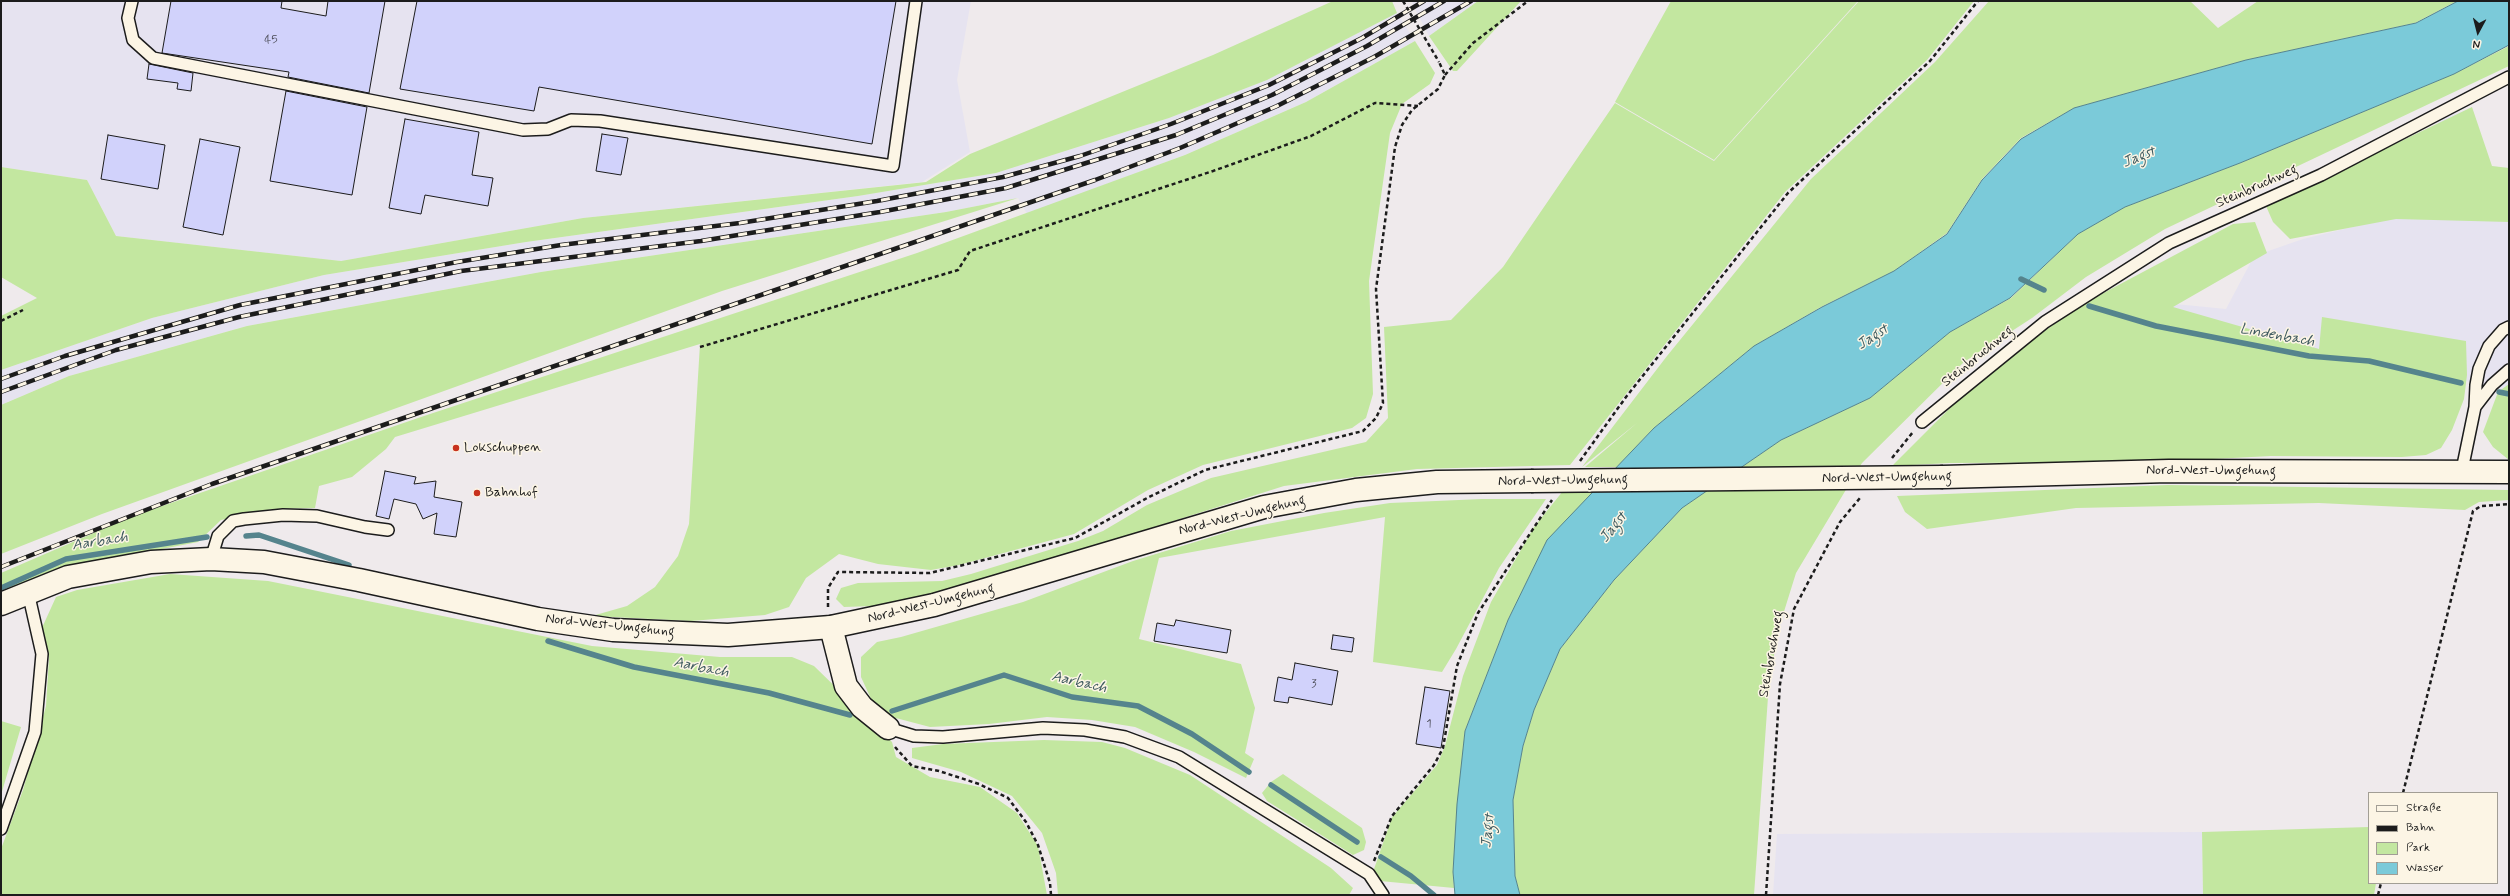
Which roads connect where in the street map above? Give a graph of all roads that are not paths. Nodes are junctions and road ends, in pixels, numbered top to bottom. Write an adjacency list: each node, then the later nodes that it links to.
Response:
1 (132, 1): 2 (lane)
2 (916, 1)
3 (2509, 76): 7 (lane, Steinbruchweg)
4 (2509, 327): 6 (lane)
5 (2509, 370): 6 (lane)
6 (2475, 407): 8 (lane)
7 (1922, 422)
8 (2462, 470): 9 (main road, Nord-West-Umgehung); 14 (main road, Nord-West-Umgehung, bridge)
9 (2509, 472)
10 (388, 530): 11 (lane)
11 (211, 559): 12 (main road, Nord-West-Umgehung); 14 (main road, Nord-West-Umgehung)
12 (28, 592): 13 (main road, Nord-West-Umgehung); 16 (lane)
13 (1, 604)
14 (831, 627): 15 (main road)
15 (888, 728): 17 (lane)
16 (1, 829)
17 (1383, 895)

